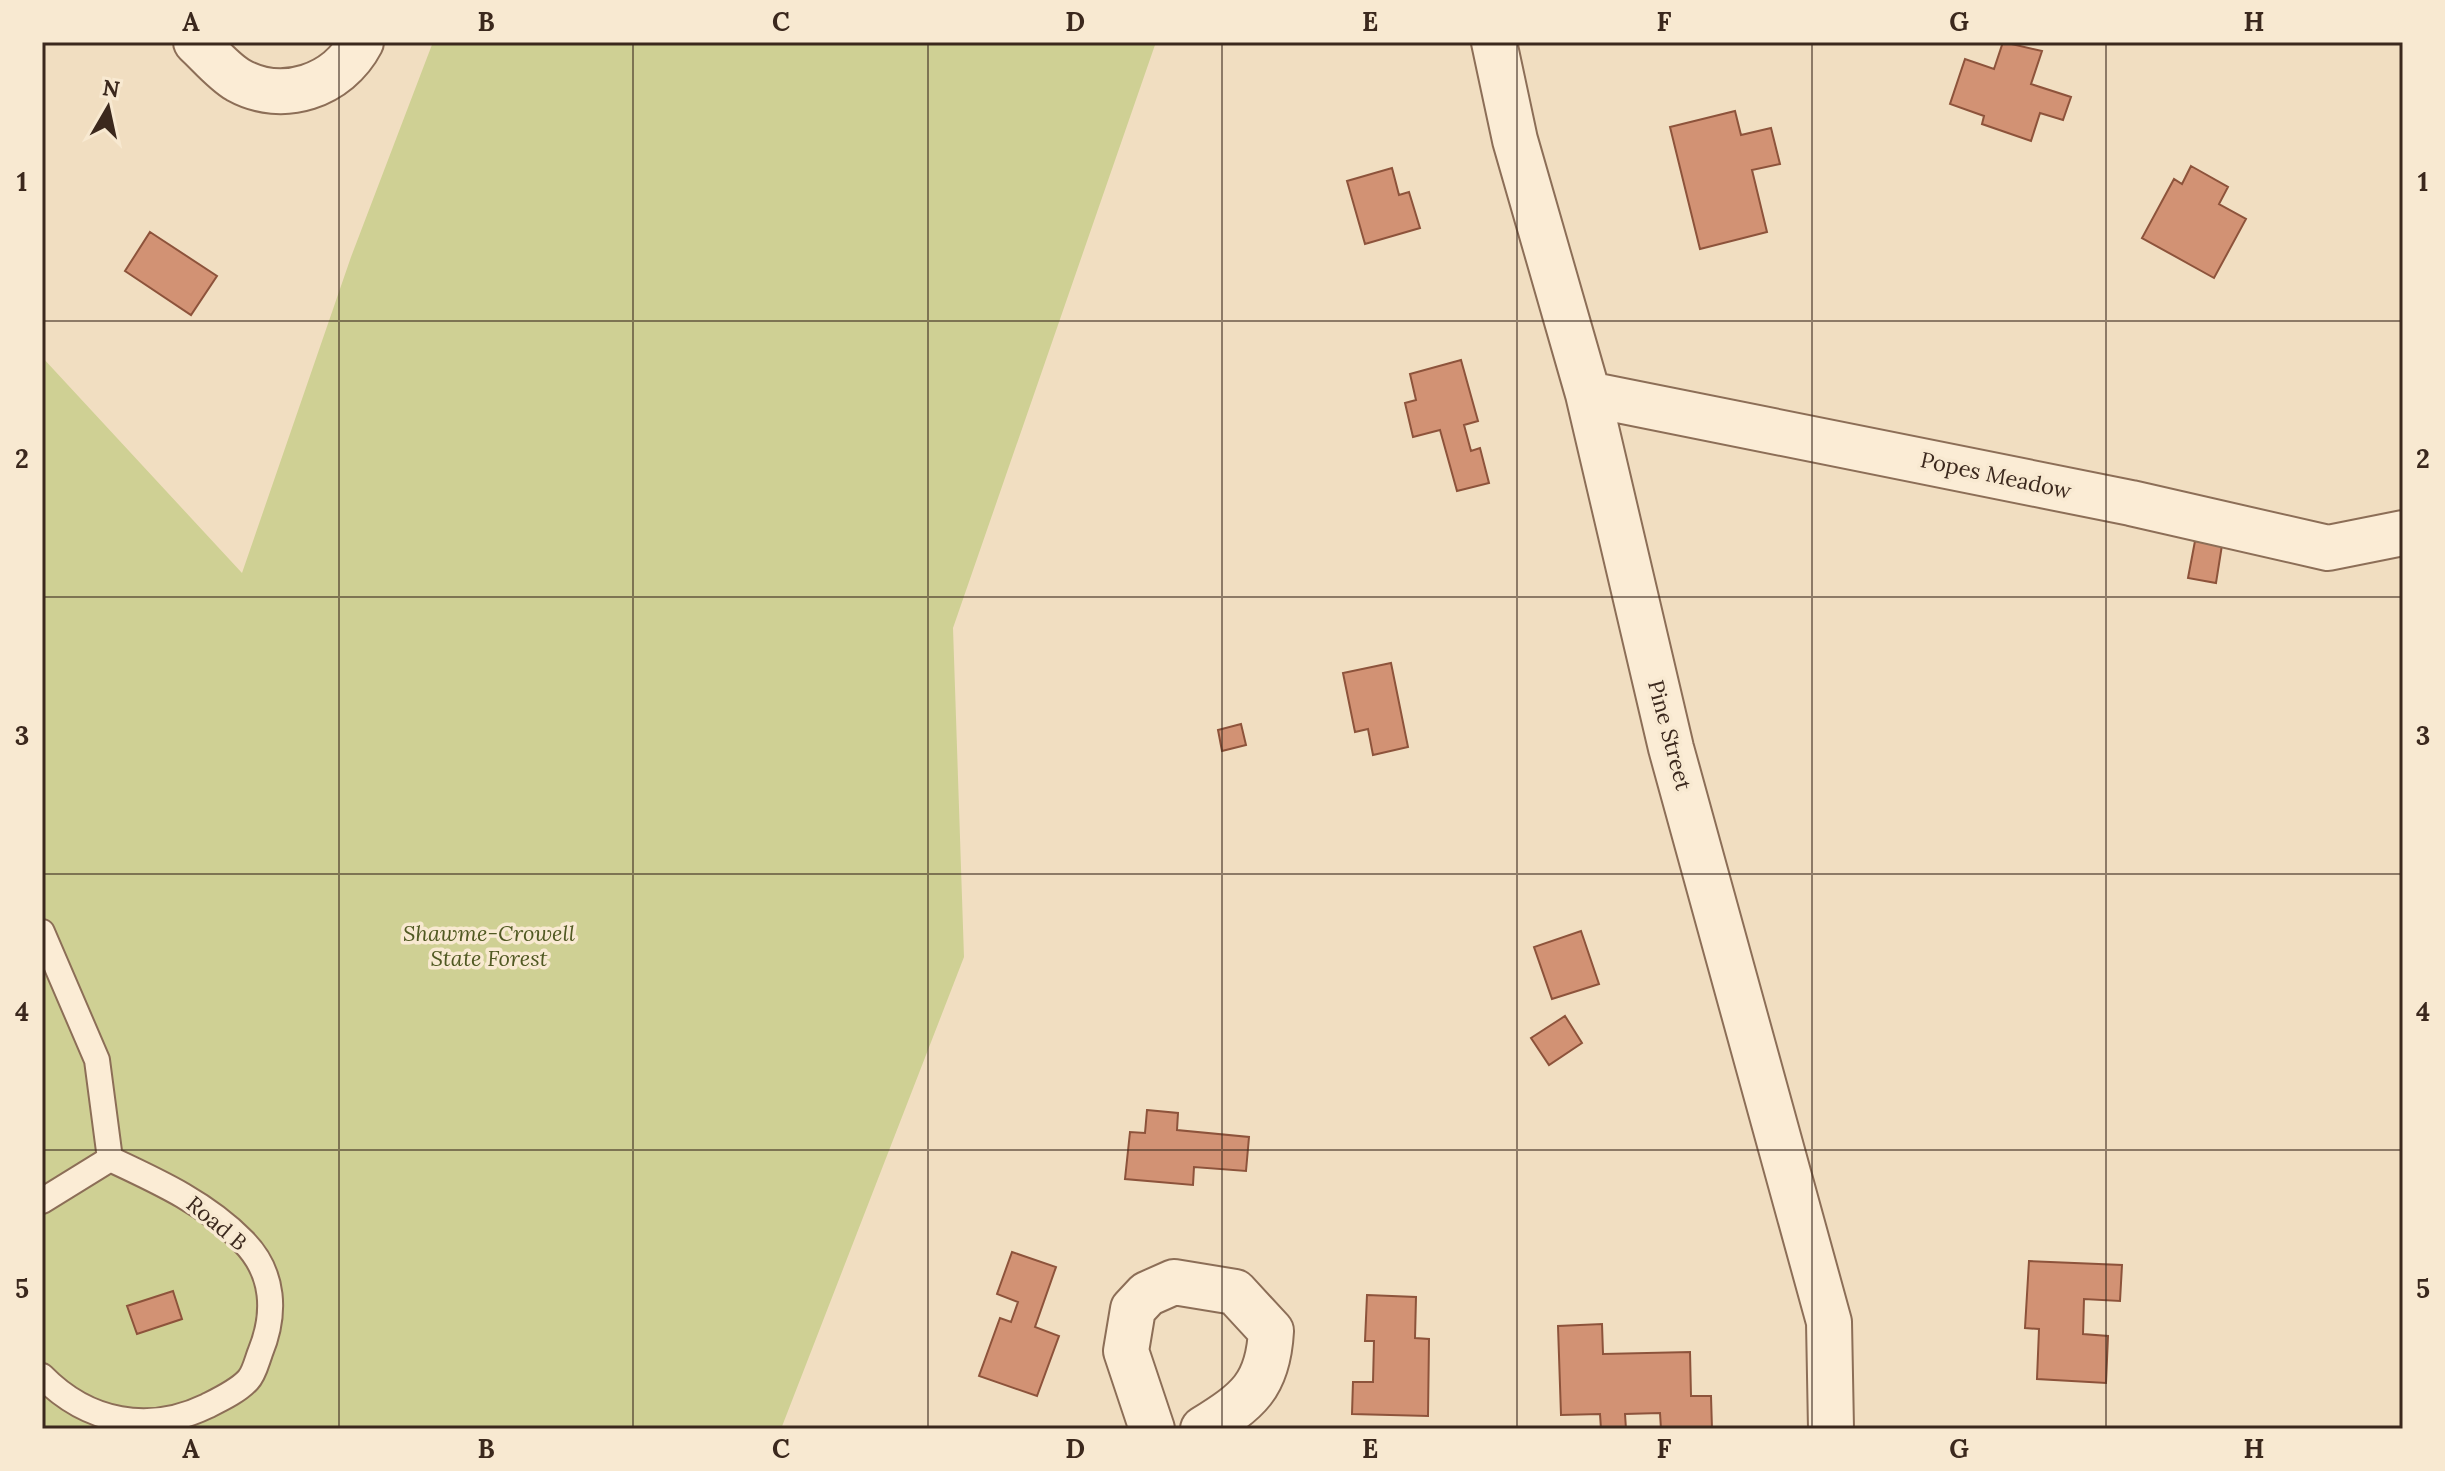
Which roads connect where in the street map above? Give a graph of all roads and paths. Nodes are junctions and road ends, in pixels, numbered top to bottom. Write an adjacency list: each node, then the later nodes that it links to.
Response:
1 (196, 42): 2 (street)
2 (361, 42)
3 (1494, 42): 4 (street, Pine Street)
4 (1588, 394): 5 (street, Popes Meadow); 12 (street, Pine Street)
5 (2403, 533)
6 (42, 932): 7 (lane)
7 (110, 1159): 8 (lane); 9 (lane, Road B)
8 (42, 1201)
9 (42, 1376)
10 (1152, 1429): 11 (street)
11 (1203, 1429)
12 (1831, 1429)

